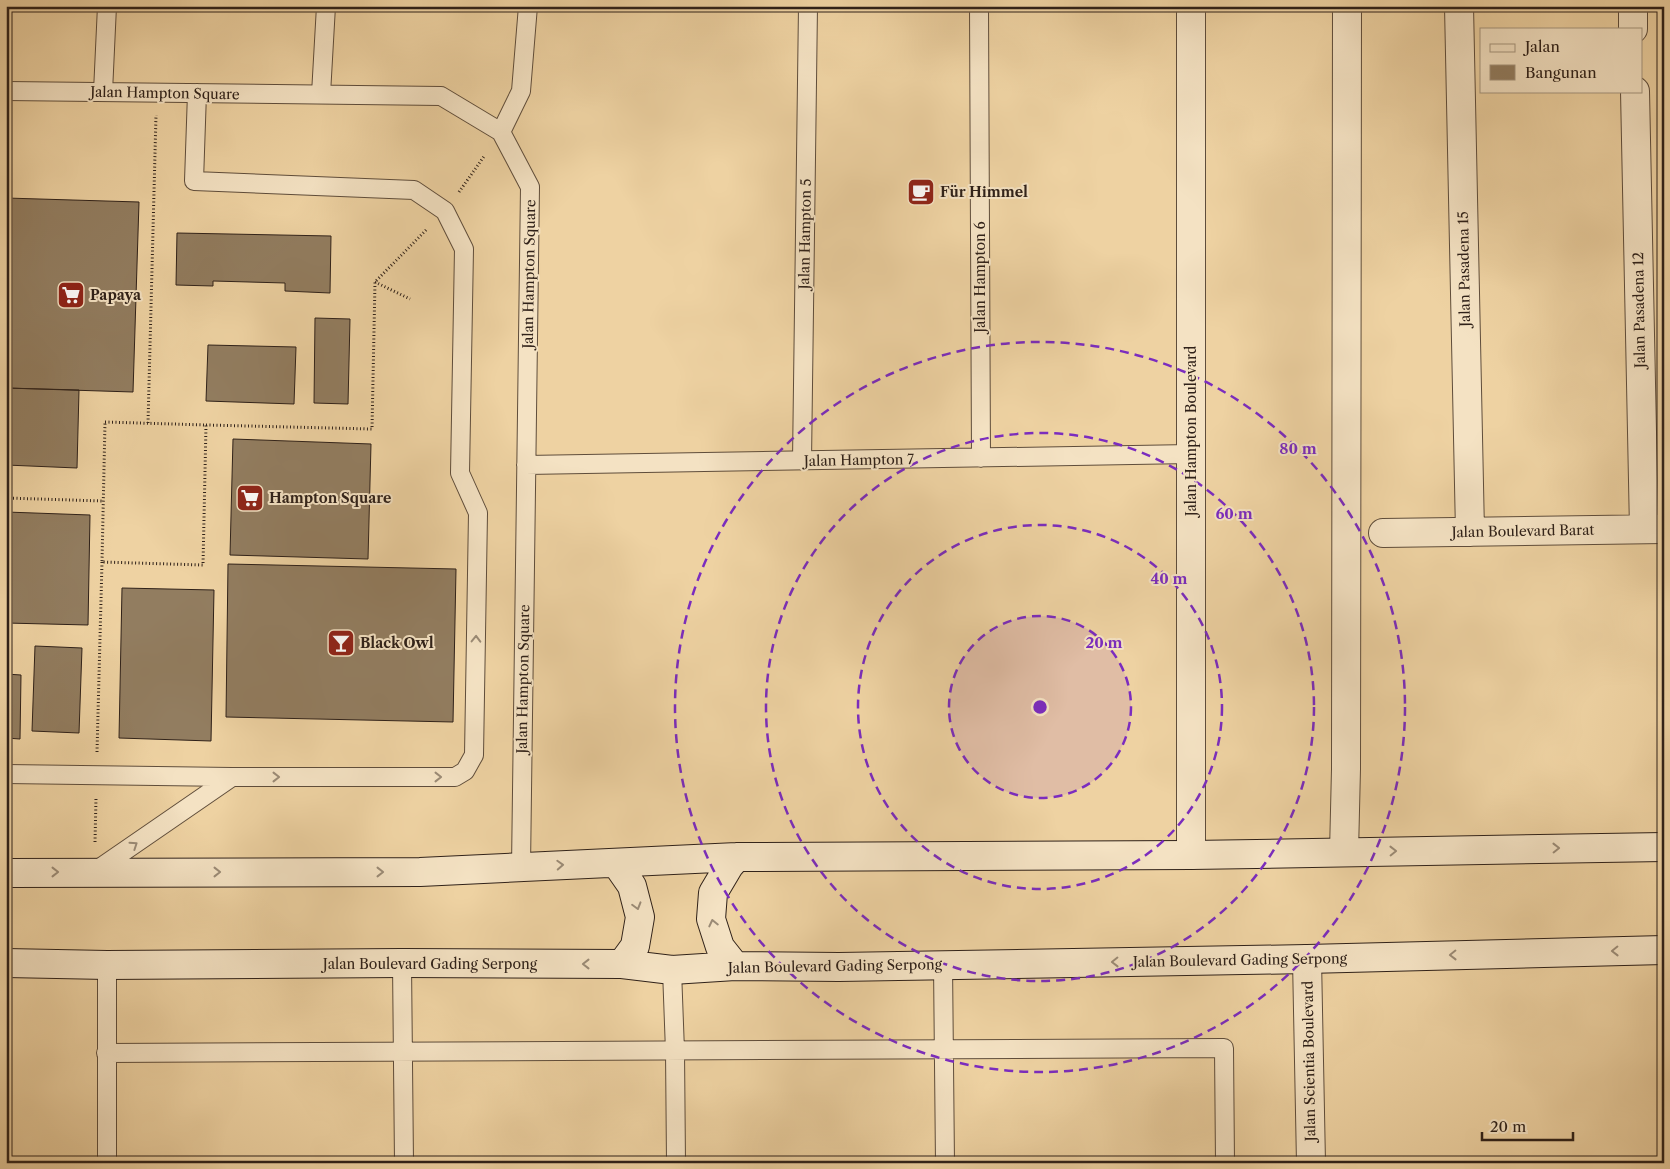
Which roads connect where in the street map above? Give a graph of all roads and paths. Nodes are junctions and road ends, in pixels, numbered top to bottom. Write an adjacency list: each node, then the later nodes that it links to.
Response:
1 (107, 6): 12 (lane)
2 (326, 6): 16 (lane)
3 (528, 6): 17 (lane)
4 (808, 6): 25 (lane, Jalan Hampton 5)
5 (980, 6): 24 (lane, Jalan Hampton 6)
6 (1191, 6): 23 (main road, Jalan Hampton Boulevard)
7 (1347, 6): 37 (main road)
8 (1459, 6): 30 (main road, Jalan Pasadena 15)
9 (1633, 6): 10 (main road)
10 (1633, 28)
11 (6, 91): 12 (lane, Jalan Hampton Square)
12 (103, 92): 13 (lane, Jalan Hampton Square)
13 (156, 92): 15 (lane, Jalan Hampton Square); 21 (path)
14 (1635, 92): 29 (main road, Jalan Pasadena 12)
15 (197, 93): 16 (lane, Jalan Hampton Square); 18 (lane)
16 (321, 94): 17 (lane, Jalan Hampton Square)
17 (501, 132): 18 (path); 26 (lane, Jalan Hampton Square)
18 (445, 211): 19 (path); 35 (lane, one-way to 18)
19 (376, 282): 20 (path); 22 (path)
20 (410, 299)
21 (148, 423): 22 (path); 28 (path)
22 (206, 425): 32 (path)
23 (1191, 454): 24 (lane, Jalan Hampton 7); 38 (main road, Jalan Hampton Boulevard)
24 (981, 458): 25 (lane, Jalan Hampton 7)
25 (802, 461): 26 (lane, Jalan Hampton 7)
26 (526, 465): 41 (lane, Jalan Hampton Square)
27 (6, 498): 28 (path)
28 (103, 501): 32 (path)
29 (1654, 529): 30 (main road, Jalan Boulevard Barat)
30 (1470, 532): 31 (main road, Jalan Boulevard Barat)
31 (1383, 533)
32 (102, 562): 34 (path)
33 (6, 774): 34 (lane)
34 (96, 776): 35 (lane); 43 (path)
35 (232, 778): 43 (lane, one-way to 35)
36 (1664, 847): 37 (main road, one-way to 36)
37 (1344, 852): 38 (main road)
38 (1190, 855): 39 (main road)
39 (737, 858): 40 (main road); 51 (main road, one-way to 39)
40 (616, 862): 41 (main road, one-way to 40); 48 (main road, one-way to 48)
41 (521, 867): 43 (main road, one-way to 41)
42 (6, 872): 43 (main road, one-way to 43)
43 (94, 872)
44 (1664, 950): 45 (main road, Jalan Boulevard Gading Serpong, one-way to 45)
45 (1307, 959): 49 (main road, Jalan Boulevard Gading Serpong, one-way to 49); 62 (main road, Jalan Scientia Boulevard)
46 (402, 963): 48 (main road, Jalan Boulevard Gading Serpong, one-way to 46); 50 (main road, Jalan Boulevard Gading Serpong); 55 (lane)
47 (6, 964): 50 (main road, Jalan Boulevard Gading Serpong)
48 (622, 964): 52 (main road, Jalan Boulevard Gading Serpong)
49 (943, 964): 51 (main road, Jalan Boulevard Gading Serpong); 54 (lane)
50 (107, 965): 56 (lane)
51 (735, 966): 52 (main road, Jalan Boulevard Gading Serpong)
52 (672, 970): 53 (lane)
53 (675, 1050): 54 (lane); 55 (lane); 59 (lane)
54 (944, 1050): 60 (lane); 61 (lane)
55 (403, 1052): 56 (lane); 58 (lane)
56 (106, 1053): 57 (lane)
57 (107, 1163)
58 (404, 1163)
59 (676, 1163)
60 (945, 1163)
61 (1225, 1163)
62 (1311, 1163)

